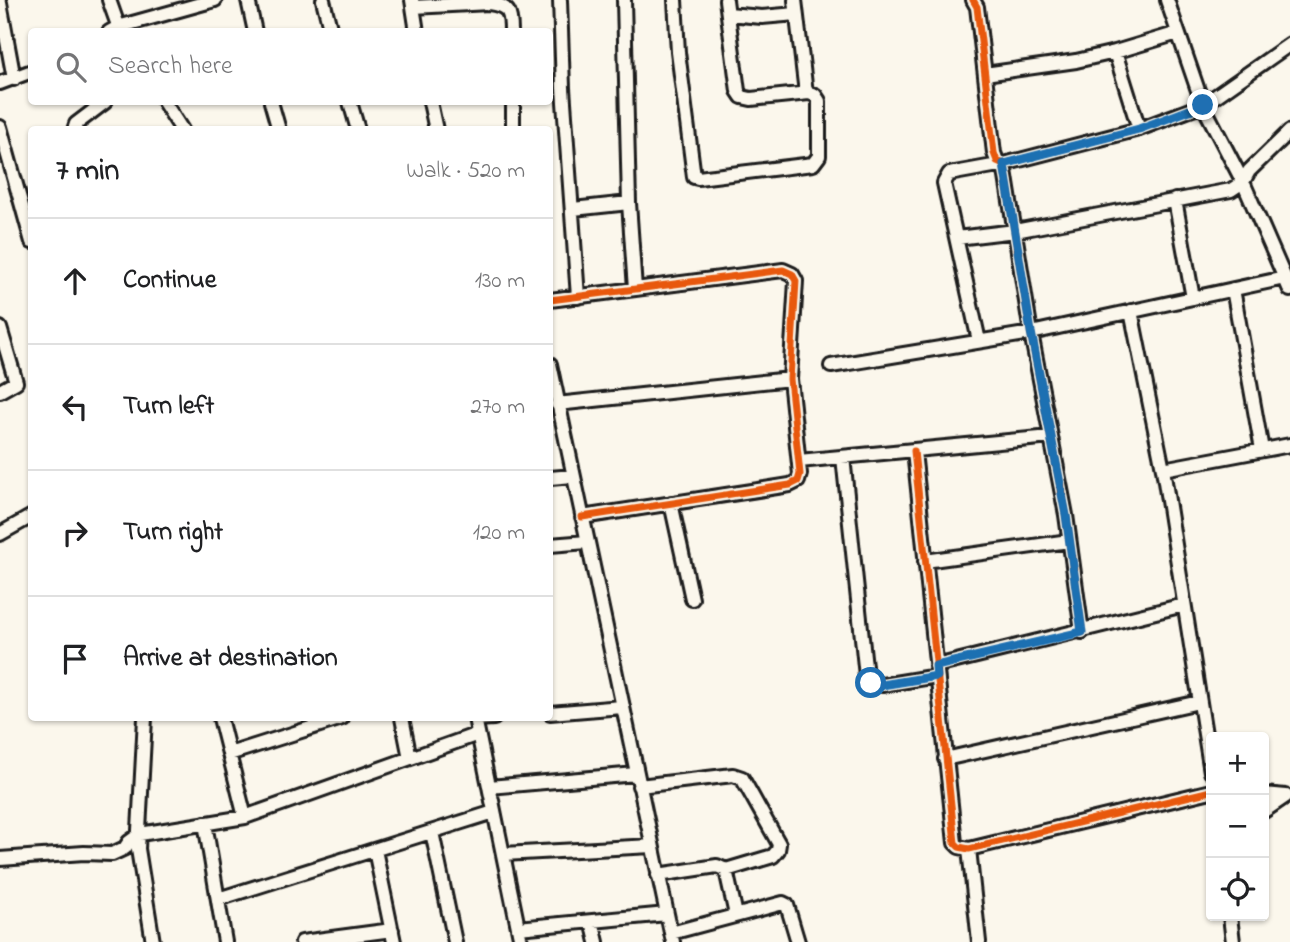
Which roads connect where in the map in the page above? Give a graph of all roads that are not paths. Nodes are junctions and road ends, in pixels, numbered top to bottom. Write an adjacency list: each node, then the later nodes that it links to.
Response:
1 (109, 0): 16 (street)
2 (248, 0): 18 (street)
3 (323, 0): 19 (street)
4 (560, 0): 50 (street)
5 (624, 0): 49 (street)
6 (675, 0): 29 (street)
7 (726, 0): 14 (street)
8 (795, 0): 15 (street)
9 (974, 0): 26 (street)
10 (1167, 0): 22 (street)
11 (208, 1): 17 (street)
12 (0, 3): 27 (street)
13 (412, 4): 20 (street); 21 (street)
14 (728, 14): 15 (street); 29 (street)
15 (796, 14): 29 (street)
16 (116, 28)
17 (122, 28)
18 (254, 28)
19 (330, 28)
20 (416, 28)
21 (512, 28)
22 (1178, 33): 24 (street); 36 (street)
23 (1290, 44): 36 (street)
24 (1115, 52): 26 (street); 44 (street)
25 (28, 73): 27 (street)
26 (985, 74): 46 (street)
27 (14, 79): 28 (street)
28 (0, 83)
29 (806, 93)
30 (102, 105): 37 (street)
31 (166, 105): 38 (street)
32 (272, 105): 39 (street)
33 (351, 105): 40 (street)
34 (430, 105): 41 (street)
35 (513, 105): 42 (street)
36 (1203, 105): 44 (street); 47 (street)
37 (75, 126)
38 (179, 126)
39 (278, 126)
40 (356, 126)
41 (435, 126)
42 (513, 126)
43 (0, 127): 51 (street)
44 (1139, 129): 46 (street)
45 (1290, 131): 47 (street)
46 (1004, 164): 52 (street); 53 (street)
47 (1243, 182): 48 (street); 54 (street)
48 (1175, 201): 52 (street); 58 (street)
49 (629, 203): 50 (street); 55 (street)
50 (573, 209): 57 (street)
51 (28, 228)
52 (1015, 231): 53 (street); 62 (street)
53 (957, 238): 63 (street)
54 (1288, 284): 56 (street)
55 (635, 289): 57 (street); 65 (street)
56 (1233, 289): 58 (street); 71 (street)
57 (579, 297): 59 (street)
58 (1193, 298): 60 (street)
59 (553, 300)
60 (1131, 311): 62 (street); 75 (street)
61 (0, 328): 67 (street)
62 (1031, 332): 63 (street); 69 (street)
63 (979, 341): 64 (street)
64 (831, 366)
65 (790, 379): 68 (street); 74 (street)
66 (553, 381): 68 (street)
67 (0, 391)
68 (557, 404): 76 (street)
69 (1051, 437): 72 (street); 82 (street)
70 (1290, 445): 71 (street)
71 (1262, 450): 75 (street)
72 (914, 451): 73 (street); 85 (street)
73 (837, 458): 74 (street); 89 (street)
74 (803, 461): 78 (street)
75 (1163, 470): 87 (street)
76 (573, 476): 77 (street); 79 (street)
77 (553, 478)
78 (671, 503): 79 (street); 86 (street)
79 (582, 517): 83 (street)
80 (28, 518): 81 (street)
81 (0, 534)
82 (1069, 541): 85 (street); 88 (street)
83 (587, 542): 84 (street); 91 (street)
84 (553, 545)
85 (925, 561): 89 (street)
86 (692, 599)
87 (1184, 606): 88 (street); 90 (street)
88 (1082, 632): 89 (street)
89 (936, 671): 102 (street)
90 (1199, 702): 99 (street); 102 (street)
91 (622, 707): 92 (street); 103 (street)
92 (553, 713)
93 (145, 721): 113 (street)
94 (221, 721): 100 (street)
95 (333, 721): 100 (street)
96 (403, 721): 101 (street)
97 (476, 721): 98 (street)
98 (478, 734): 101 (street); 104 (street)
99 (1206, 743)
100 (229, 754): 110 (street)
101 (410, 758): 110 (street)
102 (945, 759): 115 (street)
103 (638, 780): 104 (street); 114 (street); 119 (street)
104 (489, 787): 109 (street)
105 (1206, 792): 115 (street)
106 (1269, 794): 107 (street)
107 (1288, 795): 108 (street)
108 (1269, 808)
109 (495, 812): 112 (street); 117 (street)
110 (244, 817): 111 (street)
111 (205, 823): 113 (street); 121 (street)
112 (432, 832): 116 (street); 132 (street)
113 (140, 834): 118 (street); 129 (street)
114 (652, 846): 117 (street); 120 (street)
115 (969, 849): 136 (street)
116 (375, 850): 121 (street); 127 (street)
117 (503, 854): 126 (street)
118 (0, 859)
119 (726, 870): 120 (street); 123 (street)
120 (658, 875): 122 (street)
121 (218, 899): 130 (street)
122 (667, 914): 124 (street); 128 (street)
123 (736, 915): 128 (street); 135 (street)
124 (592, 921): 126 (street); 134 (street)
125 (1231, 921): 137 (street)
126 (518, 928): 133 (street)
127 (393, 936): 131 (street)
128 (672, 937)
129 (153, 942)
130 (225, 942)
131 (302, 942)
132 (455, 942)
133 (521, 942)
134 (597, 942)
135 (798, 942)
136 (979, 942)
137 (1233, 942)

